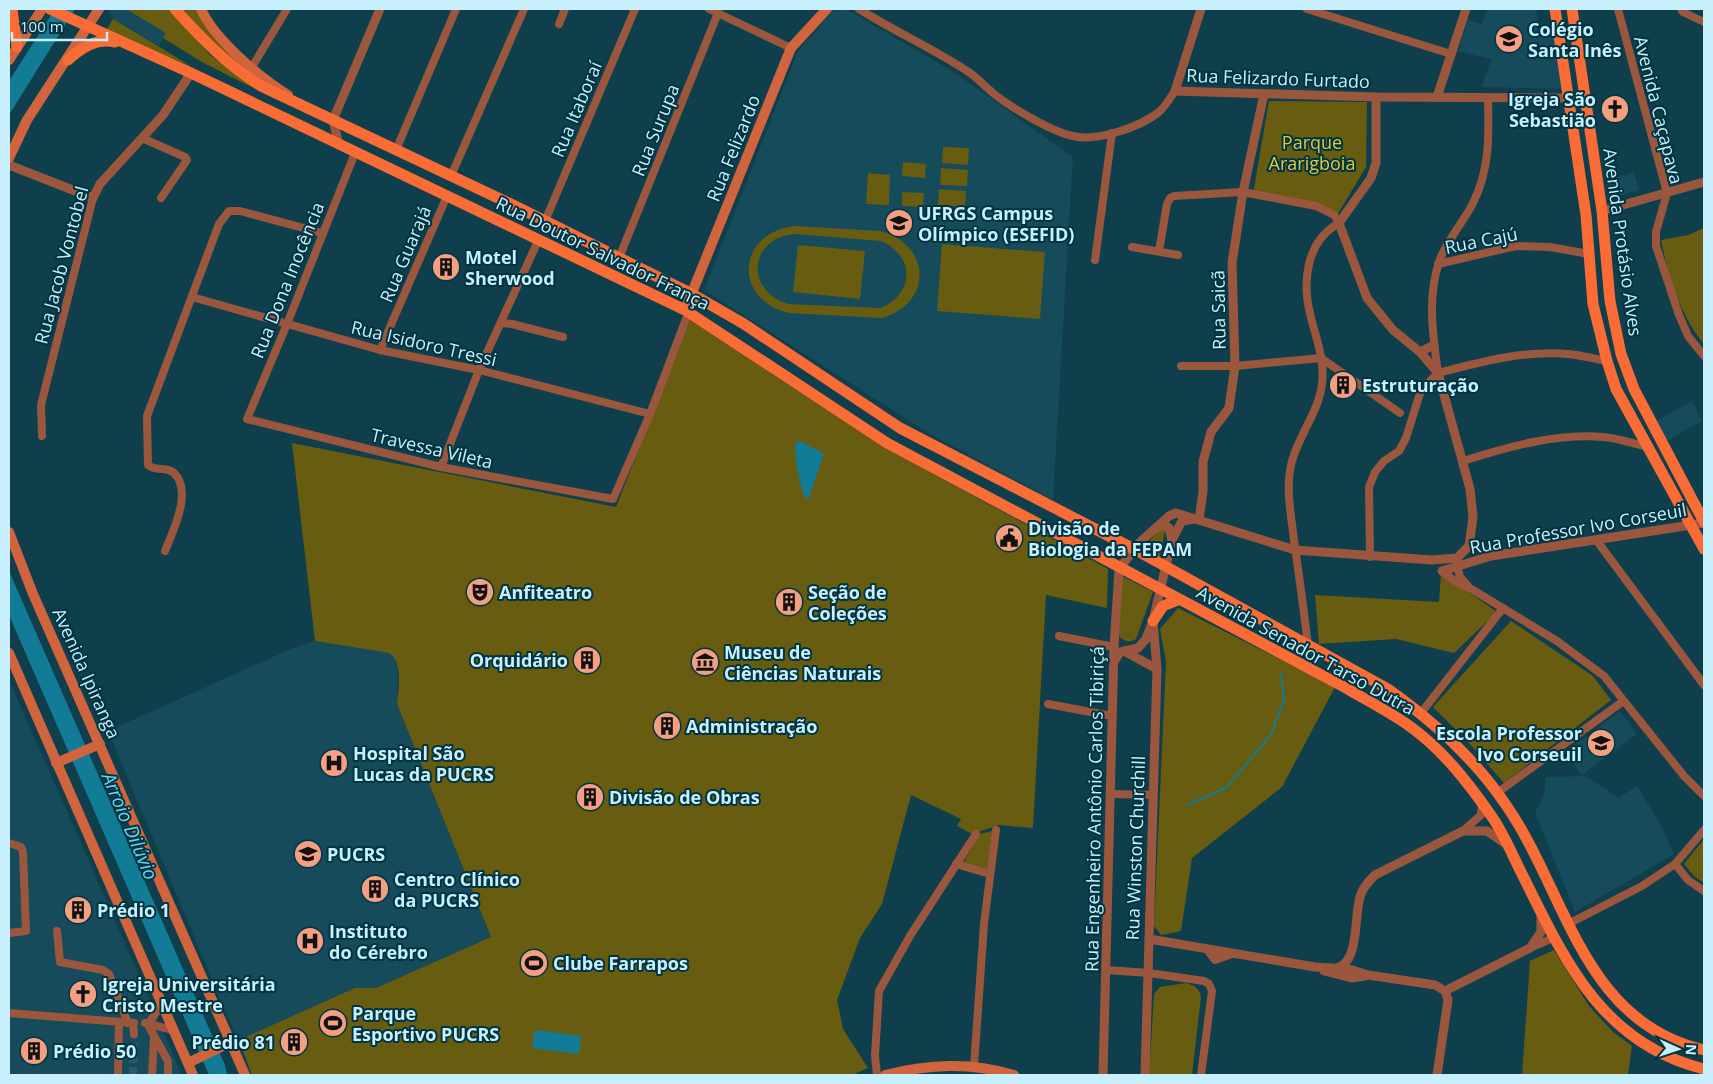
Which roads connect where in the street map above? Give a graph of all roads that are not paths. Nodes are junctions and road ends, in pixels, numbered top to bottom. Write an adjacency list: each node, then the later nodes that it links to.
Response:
1 (12, 9): 27 (main road)
2 (48, 9): 25 (main road, Rua Doutor Salvador França); 27 (main road)
3 (99, 9): 25 (main road)
4 (175, 9): 40 (main road, Rua Doutor Salvador França)
5 (201, 9): 32 (main road, Rua Doutor Salvador França)
6 (287, 9): 32 (street)
7 (380, 9): 41 (street)
8 (456, 9): 45 (street)
9 (524, 9): 49 (street)
10 (565, 9): 24 (street)
11 (635, 9): 57 (street, Rua Itaboraí)
12 (709, 9): 22 (street)
13 (827, 9): 28 (main road, Rua Felizardo)
14 (859, 9): 42 (street, Rua Felizardo Furtado)
15 (1201, 9): 34 (street)
16 (1307, 9): 29 (street)
17 (1466, 9): 29 (street)
18 (1555, 9): 39 (main road, Avenida Protásio Alves)
19 (1572, 9): 56 (main road, Avenida Protásio Alves)
20 (1618, 9): 52 (street, Avenida Caçapava)
21 (1681, 9): 23 (street)
22 (718, 13): 28 (street); 65 (street, Rua Surupa)
23 (1704, 22)
24 (559, 24)
25 (88, 27): 26 (main road, Rua Doutor Salvador França); 31 (main road)
26 (124, 44): 31 (main road); 33 (main road, Rua Doutor Salvador França)
27 (17, 47): 30 (main road)
28 (791, 48): 68 (main road, Rua Felizardo)
29 (1451, 54): 37 (street)
30 (9, 60)
31 (68, 60): 47 (main road)
32 (252, 67): 40 (main road, Rua Doutor Salvador França)
33 (191, 73): 43 (street, Rua Jacob Vontobel); 44 (main road, Rua Doutor Salvador França)
34 (1175, 91): 35 (street, Rua Felizardo Furtado); 42 (street, Rua Felizardo Furtado)
35 (1264, 94): 36 (street, Rua Felizardo Furtado); 51 (street, Rua Saicã)
36 (1376, 97): 37 (street, Rua Felizardo Furtado); 58 (street)
37 (1437, 97): 38 (street, Rua Felizardo Furtado)
38 (1488, 98): 39 (street, Rua Felizardo Furtado); 67 (street)
39 (1568, 98): 63 (main road, Avenida Protásio Alves)
40 (311, 110): 41 (main road, Rua Doutor Salvador França)
41 (333, 120): 44 (street); 45 (main road, Rua Doutor Salvador França)
42 (1112, 133): 66 (street)
43 (142, 138): 54 (street, Rua Jacob Vontobel); 55 (street)
44 (339, 145): 46 (main road, Rua Doutor Salvador França)
45 (396, 150): 49 (main road, Rua Doutor Salvador França)
46 (355, 153): 53 (main road, Rua Doutor Salvador França); 59 (street, Rua Dona Inocência)
47 (9, 158)
48 (9, 165): 54 (street)
49 (451, 176): 57 (main road, Rua Doutor Salvador França)
50 (1704, 182): 52 (street)
51 (1243, 192): 58 (street); 62 (street); 81 (street, Rua Saicã)
52 (1667, 193): 56 (street); 77 (street, Avenida Caçapava)
53 (446, 196): 60 (main road, Rua Doutor Salvador França); 75 (street, Rua Guarajá)
54 (93, 198): 87 (street, Rua Jacob Vontobel)
55 (161, 198)
56 (1602, 211): 93 (main road, Avenida Protásio Alves)
57 (545, 221): 65 (main road, Rua Doutor Salvador França)
58 (1339, 224): 76 (street); 78 (street)
59 (322, 233): 69 (street); 72 (street, Rua Dona Inocência)
60 (538, 241): 70 (main road, Rua Doutor Salvador França); 71 (street)
61 (1132, 247): 62 (street)
62 (1159, 252): 64 (street)
63 (1589, 254): 67 (street, Rua Cajú); 79 (main road, Avenida Protásio Alves)
64 (1178, 256)
65 (619, 258): 68 (main road, Rua Doutor Salvador França)
66 (1095, 260)
67 (1438, 264): 74 (street)
68 (692, 294): 70 (main road, Rua Felizardo); 100 (main road, Rua Doutor Salvador França)
69 (192, 297): 72 (street, Rua Isidoro Tressi); 103 (street)
70 (687, 310): 85 (street, Rua Felizardo); 109 (main road, Rua Doutor Salvador França)
71 (501, 323): 73 (street); 82 (street)
72 (287, 324): 75 (street, Rua Isidoro Tressi); 86 (street, Rua Dona Inocência)
73 (563, 337)
74 (1434, 345): 76 (street); 83 (street)
75 (380, 350): 82 (street, Rua Isidoro Tressi)
76 (1420, 352): 83 (street)
77 (1704, 356)
78 (1321, 358): 81 (street); 84 (street); 102 (street)
79 (1607, 361): 83 (street); 88 (main road, Avenida Protásio Alves)
80 (1181, 366): 81 (street)
81 (1235, 366): 92 (street, Rua Saicã)
82 (479, 370): 85 (street, Rua Isidoro Tressi); 90 (street)
83 (1438, 372): 89 (street); 105 (street)
84 (1400, 413)
85 (650, 414): 91 (street, Rua Felizardo)
86 (247, 418): 90 (street, Travessa Vileta)
87 (42, 436)
88 (1648, 447): 89 (street); 94 (main road, Avenida Protásio Alves)
89 (1463, 461): 99 (street)
90 (441, 467): 91 (street, Travessa Vileta)
91 (613, 499)
92 (1199, 520): 95 (street, Rua Professor Ivo Corseuil); 97 (street); 102 (street, Rua Professor Ivo Corseuil)
93 (1704, 523): 94 (street, Rua Professor Ivo Corseuil)
94 (1691, 525): 98 (street, Rua Professor Ivo Corseuil); 101 (main road, Avenida Protásio Alves)
95 (1157, 528): 97 (street); 100 (street, Rua Professor Ivo Corseuil)
96 (9, 532): 128 (main road, Avenida Ipiranga)
97 (1172, 540): 108 (street)
98 (1597, 541): 104 (street, Rua Professor Ivo Corseuil); 123 (street)
99 (1469, 546): 104 (street); 107 (street)
100 (1134, 549): 108 (main road, Avenida Senador Tarso Dutra); 109 (street)
101 (1704, 549)
102 (1295, 550): 105 (street, Rua Professor Ivo Corseuil); 118 (street)
103 (165, 551)
104 (1491, 556): 107 (street, Rua Professor Ivo Corseuil)
105 (1370, 557): 106 (street, Rua Professor Ivo Corseuil)
106 (1432, 560): 107 (street, Rua Professor Ivo Corseuil); 110 (street)
107 (1454, 562): 110 (street); 112 (street)
108 (1166, 567): 111 (street); 118 (main road, Avenida Senador Tarso Dutra)
109 (1118, 568): 111 (main road, Avenida Senador Tarso Dutra); 117 (street, Rua Engenheiro Antônio Carlos Tibiriçá)
110 (1442, 571): 112 (street)
111 (1160, 590): 113 (main road, Avenida Senador Tarso Dutra); 115 (street)
112 (1473, 590): 114 (street)
113 (1178, 600): 115 (main road); 134 (main road, Avenida Senador Tarso Dutra)
114 (1503, 608): 124 (street); 126 (street)
115 (1153, 621): 119 (street); 122 (street, Rua Winston Churchill)
116 (1059, 636): 117 (street)
117 (1114, 643): 119 (street); 121 (street, Rua Engenheiro Antônio Carlos Tibiriçá)
118 (1308, 646): 126 (main road, Avenida Senador Tarso Dutra)
119 (1123, 651): 121 (street); 122 (street)
120 (9, 653): 129 (main road)
121 (1115, 660): 127 (street, Rua Engenheiro Antônio Carlos Tibiriçá)
122 (1157, 669): 132 (street, Rua Winston Churchill)
123 (1704, 685)
124 (1622, 702): 130 (street); 133 (street)
125 (1048, 704): 127 (street)
126 (1420, 713): 130 (main road, Avenida Senador Tarso Dutra)
127 (1112, 716): 131 (street, Rua Engenheiro Antônio Carlos Tibiriçá)
128 (96, 746): 129 (main road); 169 (main road, Avenida Ipiranga)
129 (60, 761): 161 (main road)
130 (1497, 793): 146 (main road, Avenida Senador Tarso Dutra)
131 (1111, 794): 132 (street); 157 (street, Rua Engenheiro Antônio Carlos Tibiriçá)
132 (1153, 795): 150 (street, Rua Winston Churchill)
133 (1704, 796)
134 (1481, 802): 137 (street); 140 (main road, Avenida Senador Tarso Dutra)
135 (996, 830): 143 (street)
136 (1704, 830): 142 (street)
137 (1463, 831): 140 (street); 154 (street)
138 (976, 834): 141 (street)
139 (9, 843): 148 (street)
140 (1508, 846): 145 (main road, Avenida Senador Tarso Dutra)
141 (956, 864): 143 (street); 179 (street)
142 (1675, 864): 144 (street); 146 (street)
143 (990, 874): 172 (street)
144 (1704, 891)
145 (1540, 911): 149 (main road, Avenida Senador Tarso Dutra); 152 (street)
146 (1568, 924): 170 (main road, Avenida Senador Tarso Dutra)
147 (57, 931): 164 (street)
148 (9, 933)
149 (1553, 938): 152 (street); 173 (main road, Avenida Senador Tarso Dutra)
150 (1149, 939): 151 (street); 158 (street, Rua Winston Churchill)
151 (1206, 947): 153 (street); 153 (street)
152 (1530, 948): 160 (street)
153 (1232, 954): 155 (street)
154 (1351, 954): 156 (street); 159 (street)
155 (1315, 967): 156 (street); 159 (street)
156 (1334, 968): 159 (street)
157 (1107, 970): 158 (street); 182 (street, Rua Engenheiro Antônio Carlos Tibiriçá)
158 (1148, 973): 183 (street, Rua Winston Churchill); 184 (street)
159 (1368, 975): 160 (street)
160 (1445, 991): 185 (street)
161 (162, 1004): 165 (street); 166 (main road)
162 (9, 1012): 163 (street)
163 (119, 1023): 164 (street); 174 (street)
164 (132, 1023): 167 (street)
165 (146, 1023): 166 (street); 168 (street)
166 (173, 1030): 171 (main road)
167 (134, 1034)
168 (154, 1037): 175 (street); 176 (street)
169 (226, 1044): 171 (main road); 178 (main road, Avenida Ipiranga)
170 (1704, 1050)
171 (192, 1061): 177 (main road)
172 (974, 1066): 180 (main road); 181 (main road)
173 (1704, 1069)
174 (118, 1075)
175 (152, 1075)
176 (168, 1075)
177 (192, 1075)
178 (245, 1075)
179 (877, 1075)
180 (885, 1075)
181 (1014, 1075)
182 (1103, 1075)
183 (1145, 1075)
184 (1201, 1075)
185 (1437, 1075)

